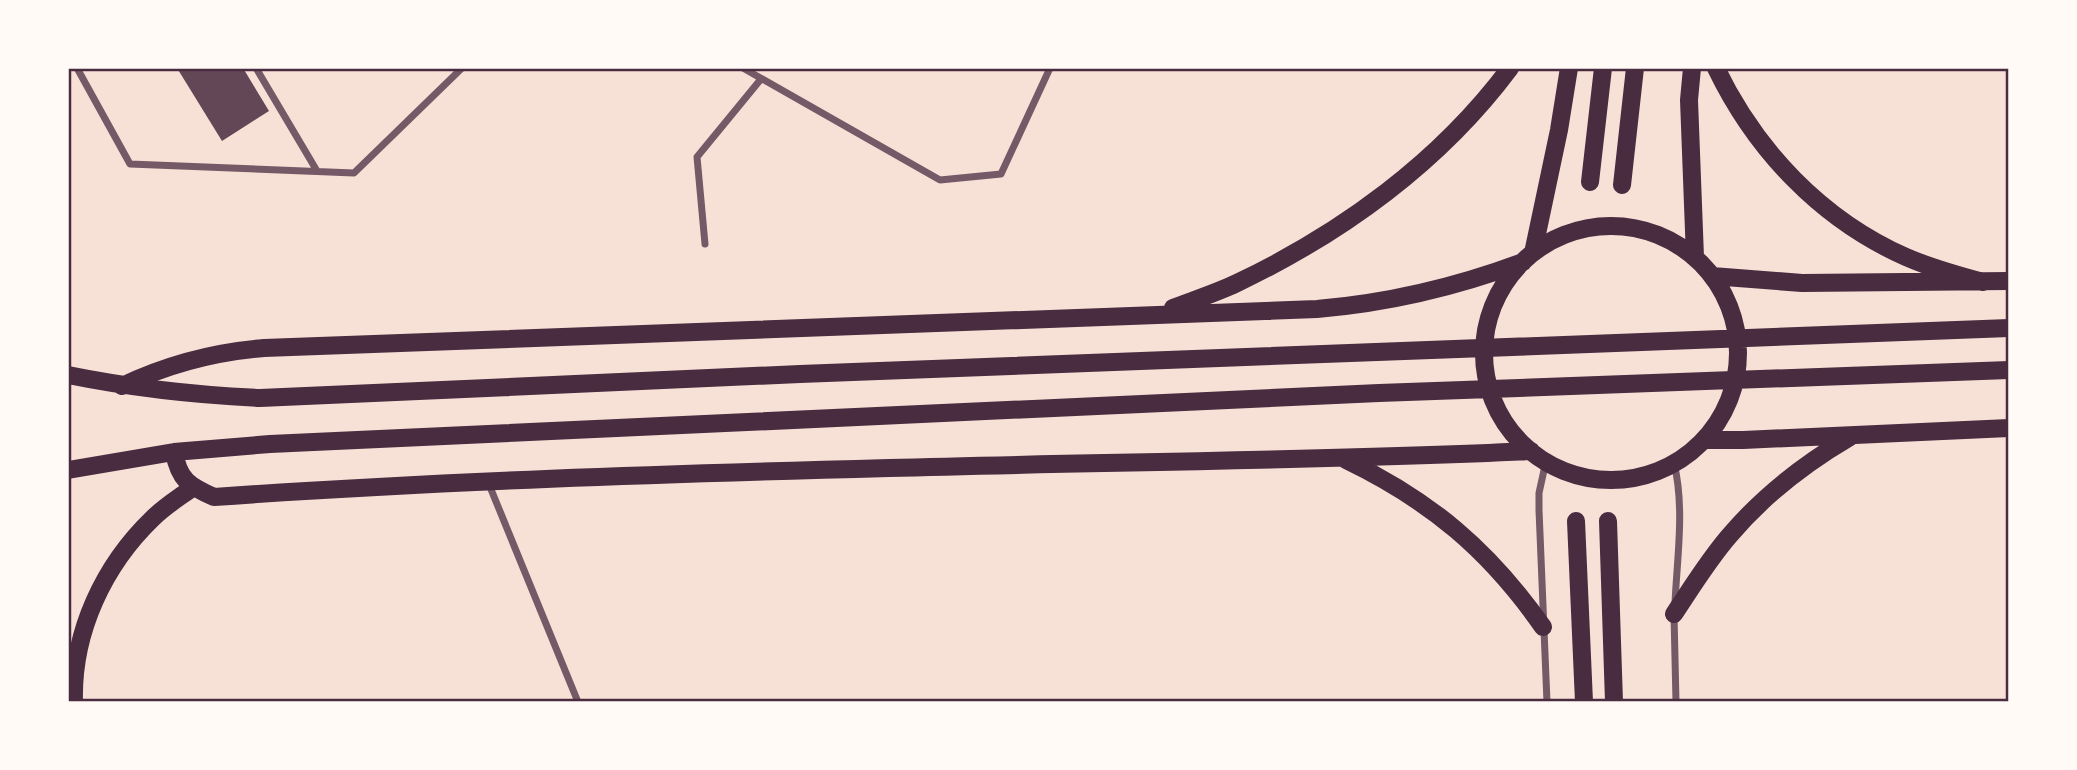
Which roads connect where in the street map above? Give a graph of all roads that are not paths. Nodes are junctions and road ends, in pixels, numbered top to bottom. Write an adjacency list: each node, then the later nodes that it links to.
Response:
1 (77, 68): 13 (street)
2 (256, 68): 13 (street)
3 (462, 68): 13 (street)
4 (743, 68): 12 (street)
5 (1050, 68): 12 (street)
6 (1510, 68): 22 (main road)
7 (1569, 68): 18 (main road)
8 (1603, 68): 14 (main road)
9 (1634, 68): 15 (main road)
10 (1692, 68): 17 (main road)
11 (1716, 68): 21 (main road)
12 (761, 79): 16 (street)
13 (317, 171)
14 (1590, 182)
15 (1622, 185)
16 (705, 244)
17 (1695, 257): 18 (main road); 19 (main road)
18 (1528, 258): 22 (main road); 31 (main road)
19 (1712, 276): 21 (main road); 29 (main road)
20 (2009, 281): 21 (main road)
21 (1983, 282)
22 (1157, 314): 26 (main road)
23 (2009, 328): 26 (main road)
24 (2009, 370): 30 (main road)
25 (68, 375): 26 (main road)
26 (122, 386)
27 (2009, 428): 28 (main road)
28 (1853, 435): 29 (main road); 39 (main road)
29 (1704, 440): 33 (main road)
30 (173, 452): 34 (main road); 36 (main road)
31 (1539, 456): 32 (main road); 33 (main road); 40 (street)
32 (1343, 459): 35 (main road); 40 (main road)
33 (1674, 463): 39 (street)
34 (68, 470)
35 (488, 482): 36 (main road); 42 (street)
36 (192, 488): 41 (main road)
37 (1576, 521): 44 (main road)
38 (1608, 521): 45 (main road)
39 (1674, 614): 46 (street)
40 (1543, 627): 43 (street)
41 (74, 702)
42 (578, 702)
43 (1547, 702)
44 (1584, 702)
45 (1614, 702)
46 (1676, 702)

